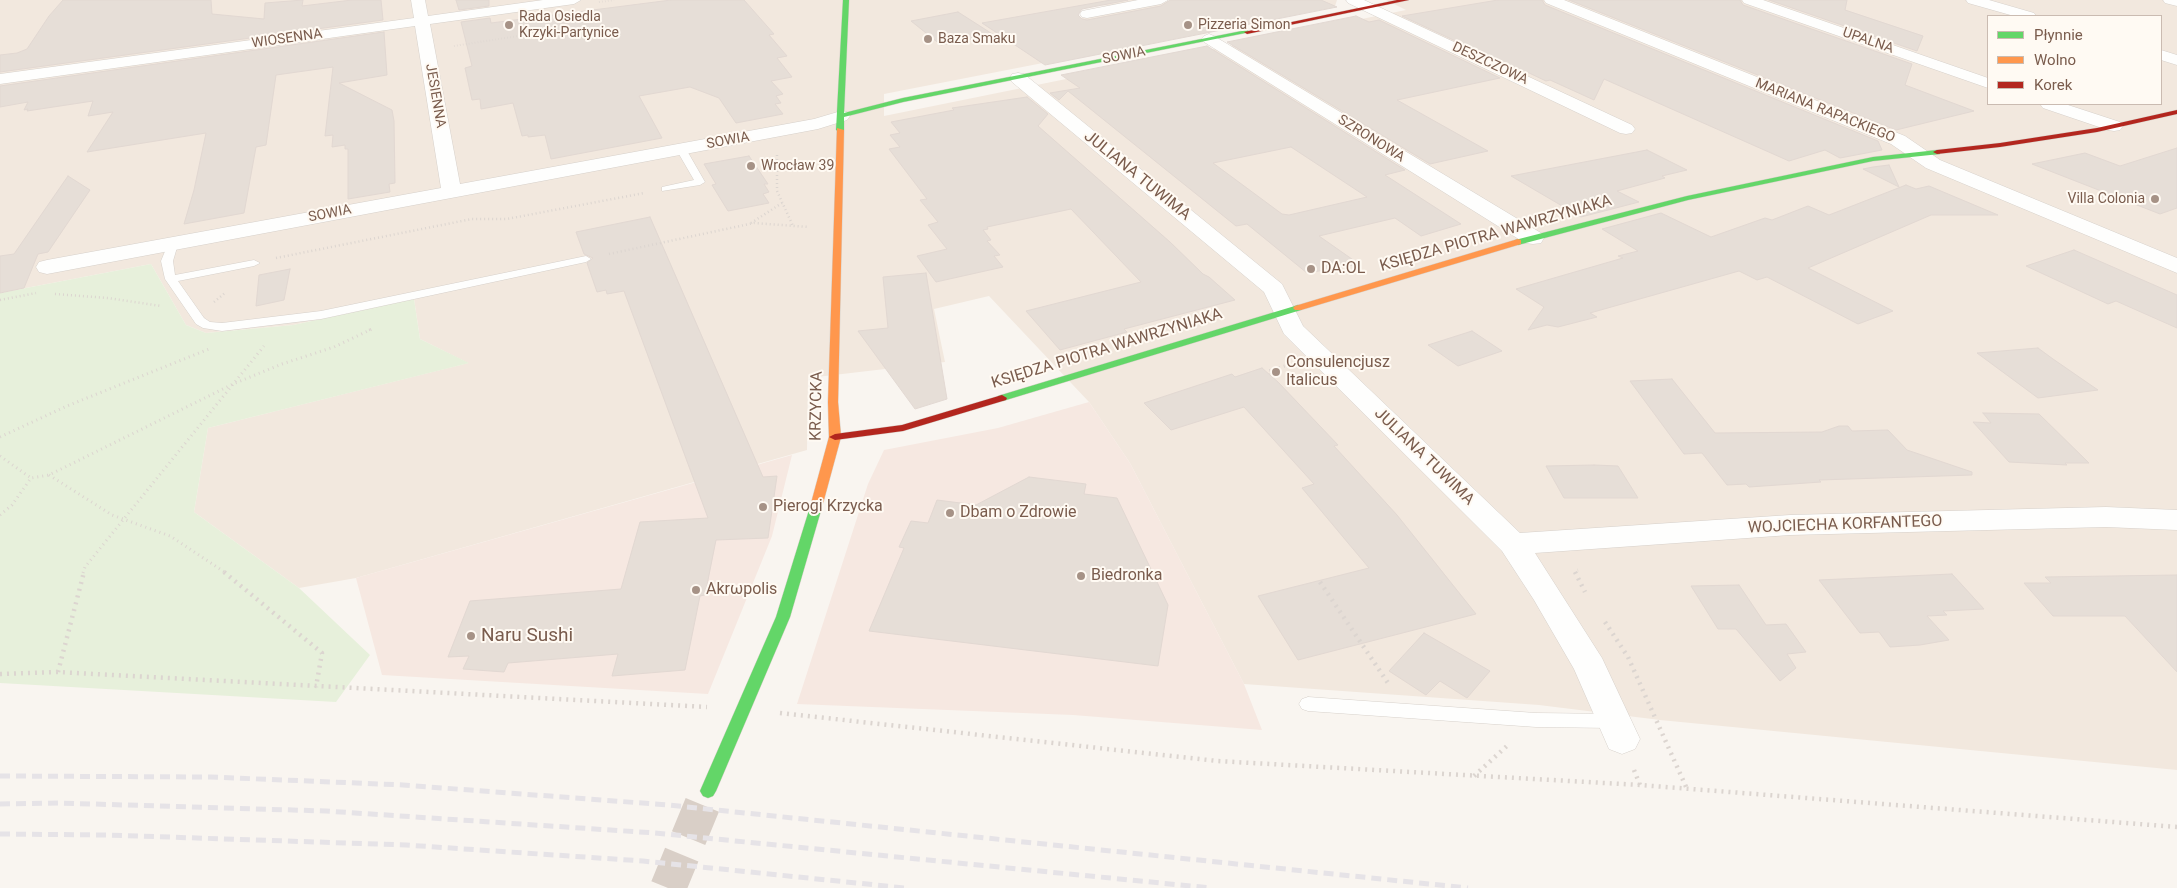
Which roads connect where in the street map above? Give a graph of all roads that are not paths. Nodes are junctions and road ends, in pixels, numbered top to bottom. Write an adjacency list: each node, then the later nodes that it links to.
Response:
1 (418, 0): 15 (street, JESIENNA)
2 (574, 0): 15 (street, WIOSENNA)
3 (846, 0): 24 (street, KRZYCKA)
4 (1161, 0): 13 (street)
5 (1352, 0): 12 (street, DESZCZOWA)
6 (1406, 0): 12 (street, SOWIA)
7 (1551, 0): 28 (street, MARIANA RAPACKIEGO)
8 (1748, 0): 21 (street, UPALNA)
9 (1973, 0): 14 (street)
10 (2170, 0): 11 (street)
11 (2177, 2)
12 (1370, 7): 16 (street, SOWIA); 26 (street, DESZCZOWA)
13 (1087, 14)
14 (2026, 15)
15 (421, 21): 20 (street, WIOSENNA); 30 (street, JESIENNA)
16 (1210, 39): 19 (street, SOWIA); 31 (street, SZRONOWA)
17 (2162, 55): 18 (street)
18 (2177, 60)
19 (1018, 78): 24 (street, SOWIA); 38 (street, JULIANA TUWIMA)
20 (0, 79)
21 (1987, 83)
22 (2052, 105): 25 (street)
23 (2177, 112): 25 (street, KSIĘDZA PIOTRA WAWRZYNIAKA)
24 (841, 116): 27 (street, SOWIA); 39 (street, KRZYCKA)
25 (2114, 126): 28 (street, KSIĘDZA PIOTRA WAWRZYNIAKA)
26 (1626, 129)
27 (681, 149): 29 (lane); 30 (street, SOWIA)
28 (1918, 153): 31 (street, KSIĘDZA PIOTRA WAWRZYNIAKA); 35 (street, MARIANA RAPACKIEGO)
29 (666, 188)
30 (451, 191): 32 (street, SOWIA)
31 (1533, 238): 38 (street, KSIĘDZA PIOTRA WAWRZYNIAKA)
32 (173, 244): 36 (street, SOWIA); 37 (lane)
33 (586, 259): 37 (lane)
34 (254, 262): 37 (lane)
35 (2177, 266)
36 (48, 267)
37 (172, 279)
38 (1287, 313): 39 (street, KSIĘDZA PIOTRA WAWRZYNIAKA); 41 (street, JULIANA TUWIMA)
39 (835, 437): 44 (street, KRZYCKA)
40 (2177, 520): 41 (street, WOJCIECHA KORFANTEGO)
41 (1513, 544): 43 (street, JULIANA TUWIMA)
42 (1308, 704): 43 (lane)
43 (1618, 730)
44 (708, 791)

